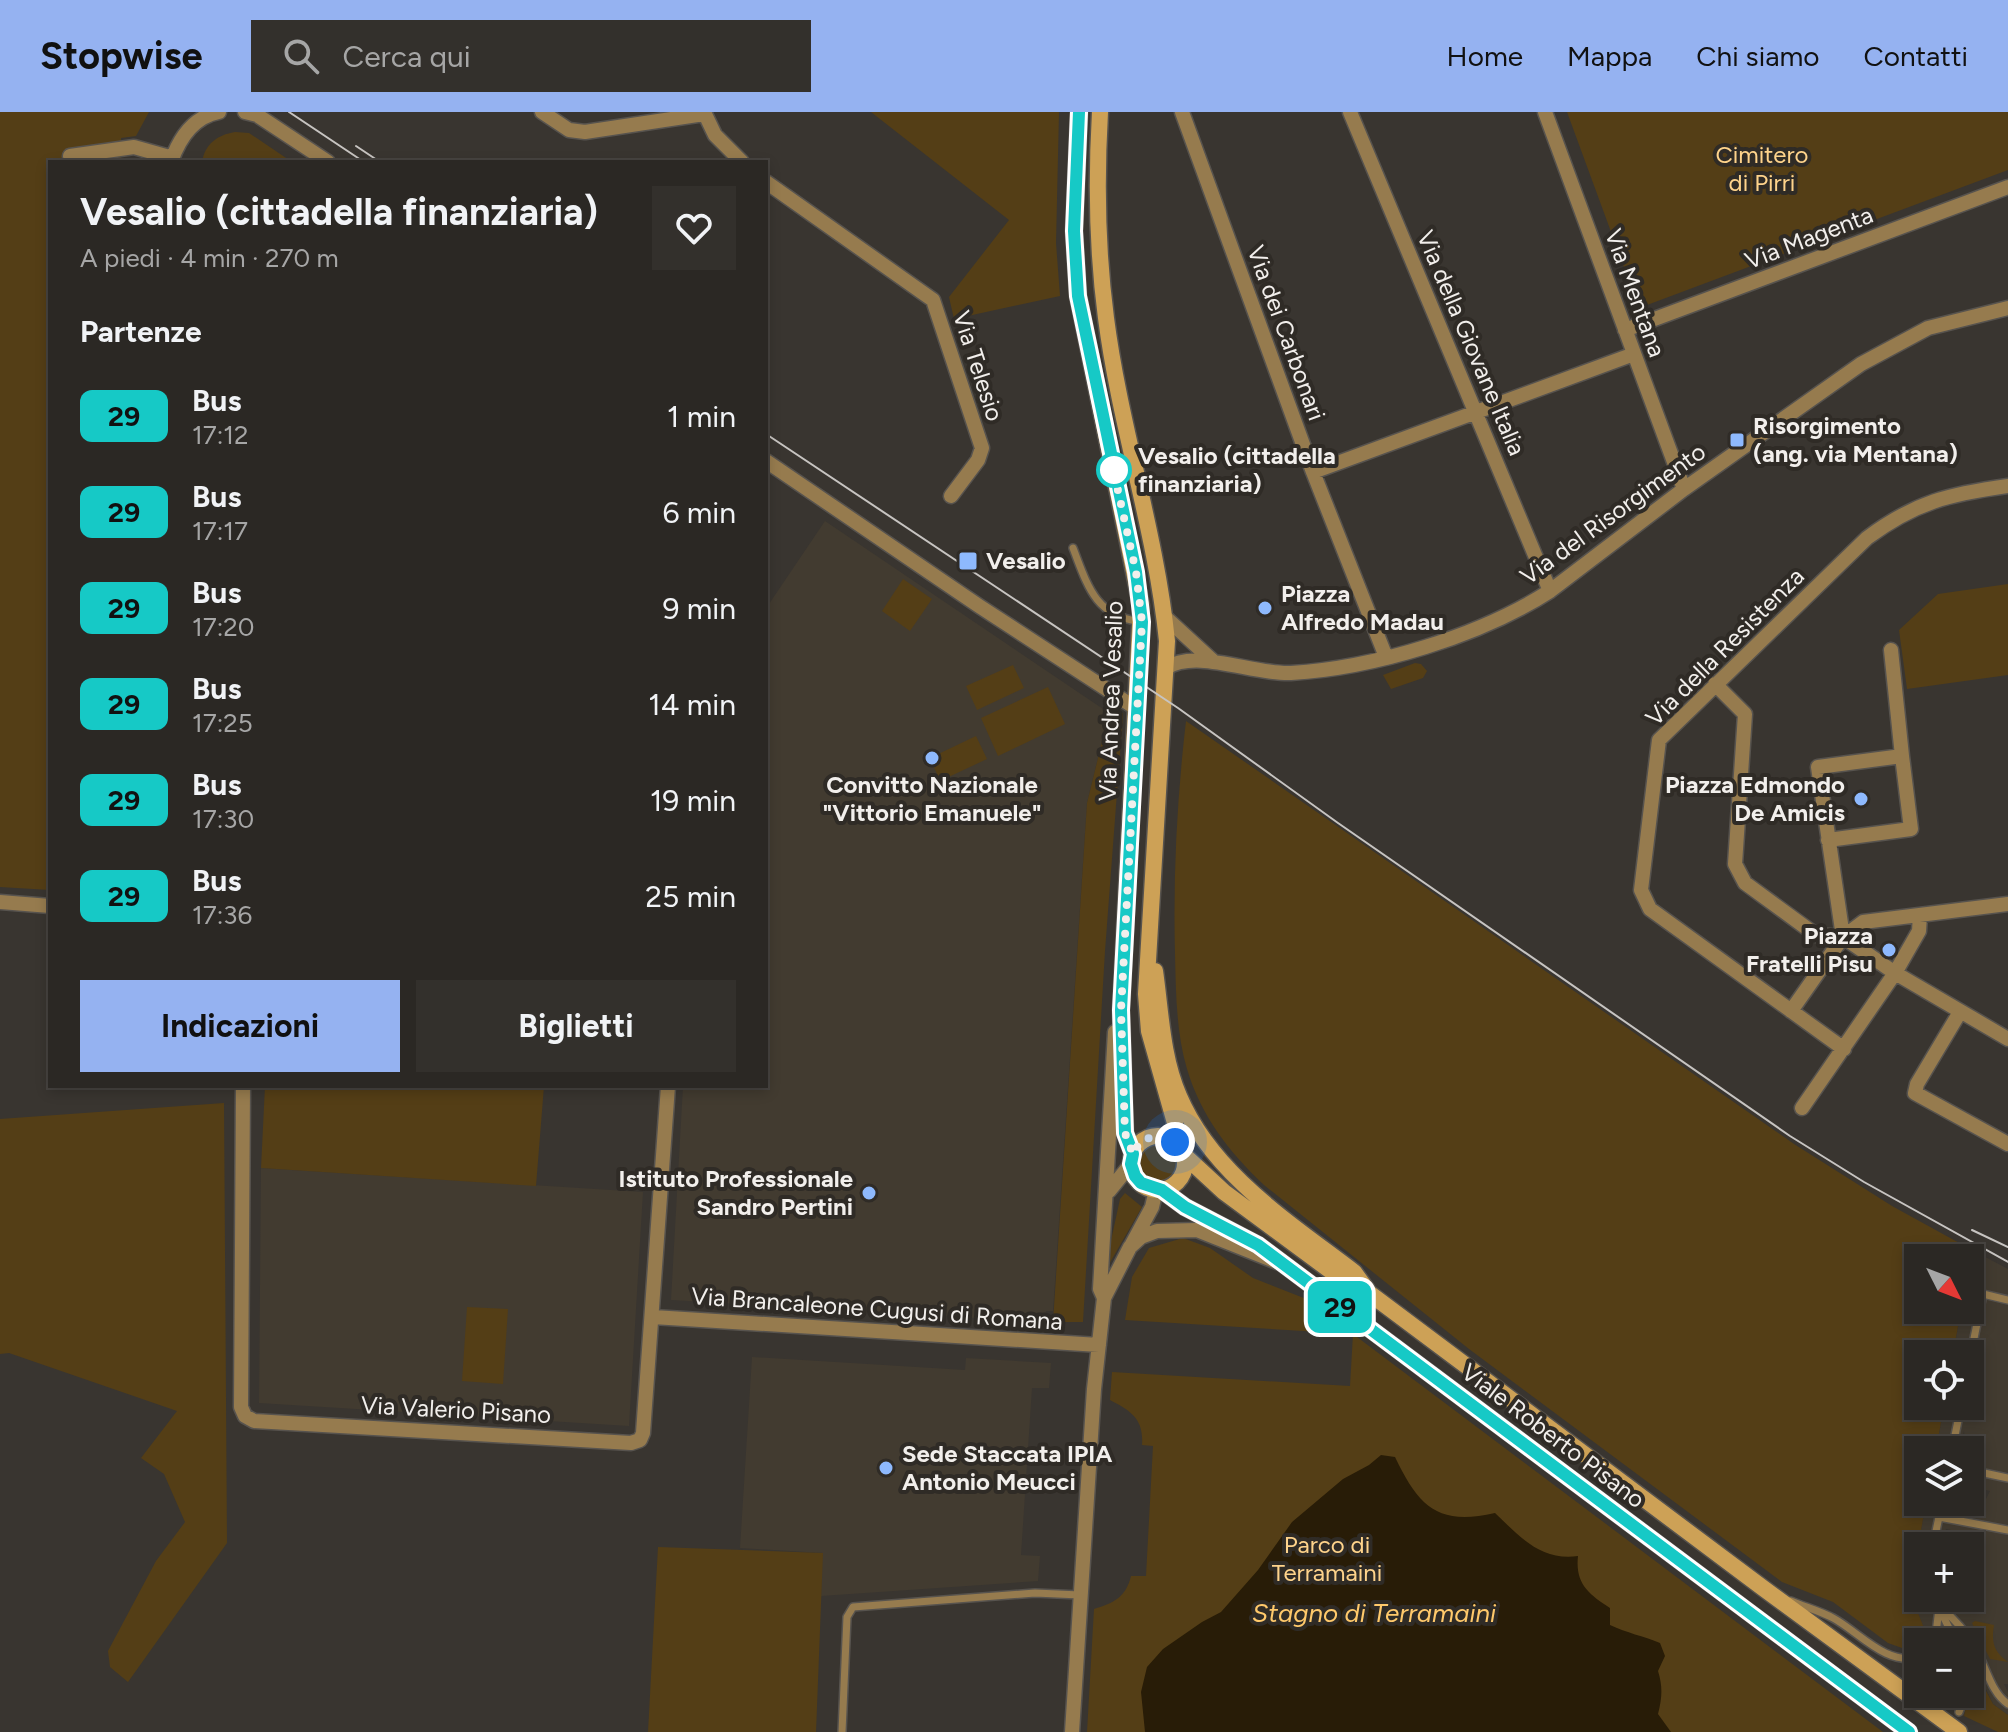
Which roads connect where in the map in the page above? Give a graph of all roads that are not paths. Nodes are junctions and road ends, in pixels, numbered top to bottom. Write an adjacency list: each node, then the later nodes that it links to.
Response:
1 (219, 112): 11 (street)
2 (245, 112): 12 (street)
3 (542, 112): 9 (street)
4 (1079, 112): 28 (main road, Via Andrea Vesalio)
5 (1100, 112): 27 (main road, Via Andrea Vesalio)
6 (1182, 112): 21 (street, Via dei Carbonari)
7 (1350, 112): 19 (street, Via della Giovane Italia)
8 (1545, 112): 17 (street, Via Mentana)
9 (704, 113): 13 (street)
10 (70, 156): 11 (street)
11 (172, 160)
12 (325, 160)
13 (740, 160)
14 (768, 183): 24 (street, Via Telesio)
15 (2008, 187): 17 (street, Via Magenta)
16 (2008, 308): 23 (street, Via del Risorgimento)
17 (1625, 330): 18 (street, Via Mentana)
18 (1634, 354): 19 (street); 23 (street, Via Mentana)
19 (1476, 412): 21 (street); 26 (street, Via della Giovane Italia)
20 (768, 462): 34 (street)
21 (1313, 472): 30 (street, Via dei Carbonari)
22 (2008, 486): 33 (street, Via della Resistenza)
23 (1684, 489): 26 (street, Via del Risorgimento)
24 (951, 496)
25 (1073, 548): 28 (lane)
26 (1550, 591): 30 (street, Via del Risorgimento)
27 (1165, 617): 31 (street); 32 (main road, Via Andrea Vesalio)
28 (1142, 622): 34 (main road, Via Andrea Vesalio)
29 (1891, 650): 35 (street)
30 (1386, 657): 31 (street, Via del Risorgimento)
31 (1214, 662): 32 (street, Via del Risorgimento)
32 (1166, 668): 42 (main road, Via Andrea Vesalio)
33 (1715, 684): 41 (street); 45 (street, Via della Resistenza)
34 (1137, 709): 44 (main road, Via Andrea Vesalio)
35 (1902, 756): 36 (street); 36 (street)
36 (1828, 840): 41 (street)
37 (0, 902): 39 (street)
38 (2008, 904): 40 (street)
39 (48, 906)
40 (1920, 915): 41 (street); 43 (street)
41 (1843, 937): 43 (street); 45 (street)
42 (1151, 941): 53 (main road, Via Andrea Vesalio); 55 (main road, Via Andrea Vesalio)
43 (1895, 973): 46 (street); 48 (street)
44 (1121, 1010): 54 (main road, Via Andrea Vesalio); 57 (street, Via Andrea Vesalio)
45 (1791, 1011): 48 (street, Via della Resistenza)
46 (1960, 1012): 47 (street); 52 (street)
47 (2008, 1039)
48 (1844, 1049): 51 (street)
49 (243, 1088): 63 (street, Via Valerio Pisano)
50 (668, 1088): 63 (street, Via Valerio Pisano)
51 (1802, 1108)
52 (2008, 1144)
53 (1180, 1149): 54 (main road); 56 (main road); 60 (main road, Viale Roberto Pisano)
54 (1132, 1159): 56 (main road); 57 (street)
55 (1223, 1163): 60 (main road, Viale Roberto Pisano)
56 (1159, 1190): 58 (street, Via Andrea Vesalio); 59 (main road, Viale Roberto Pisano)
57 (1107, 1195): 61 (street, Via Andrea Vesalio)
58 (1130, 1247): 59 (street); 61 (street, Via Andrea Vesalio)
59 (1281, 1263): 80 (main road, Viale Roberto Pisano)
60 (1369, 1293): 71 (main road, Viale Roberto Pisano)
61 (1104, 1298): 65 (street, Via Andrea Vesalio)
62 (2008, 1300): 64 (lane)
63 (653, 1317): 65 (street, Via Brancaleone Cugusi di Romana)
64 (1974, 1340)
65 (1099, 1345): 72 (street, Via Andrea Vesalio)
66 (1984, 1473): 67 (lane)
67 (2008, 1478)
68 (1939, 1517): 69 (lane); 70 (lane)
69 (2008, 1530)
70 (1936, 1532)
71 (1763, 1588): 74 (lane); 81 (main road, Viale Roberto Pisano)
72 (1080, 1595): 78 (lane); 79 (street, Via Andrea Vesalio)
73 (1945, 1612): 75 (lane)
74 (1904, 1658)
75 (2008, 1704)
76 (1961, 1708): 77 (lane)
77 (1959, 1712)
78 (842, 1732)
79 (1072, 1732)
80 (1909, 1732)
81 (1959, 1732)

